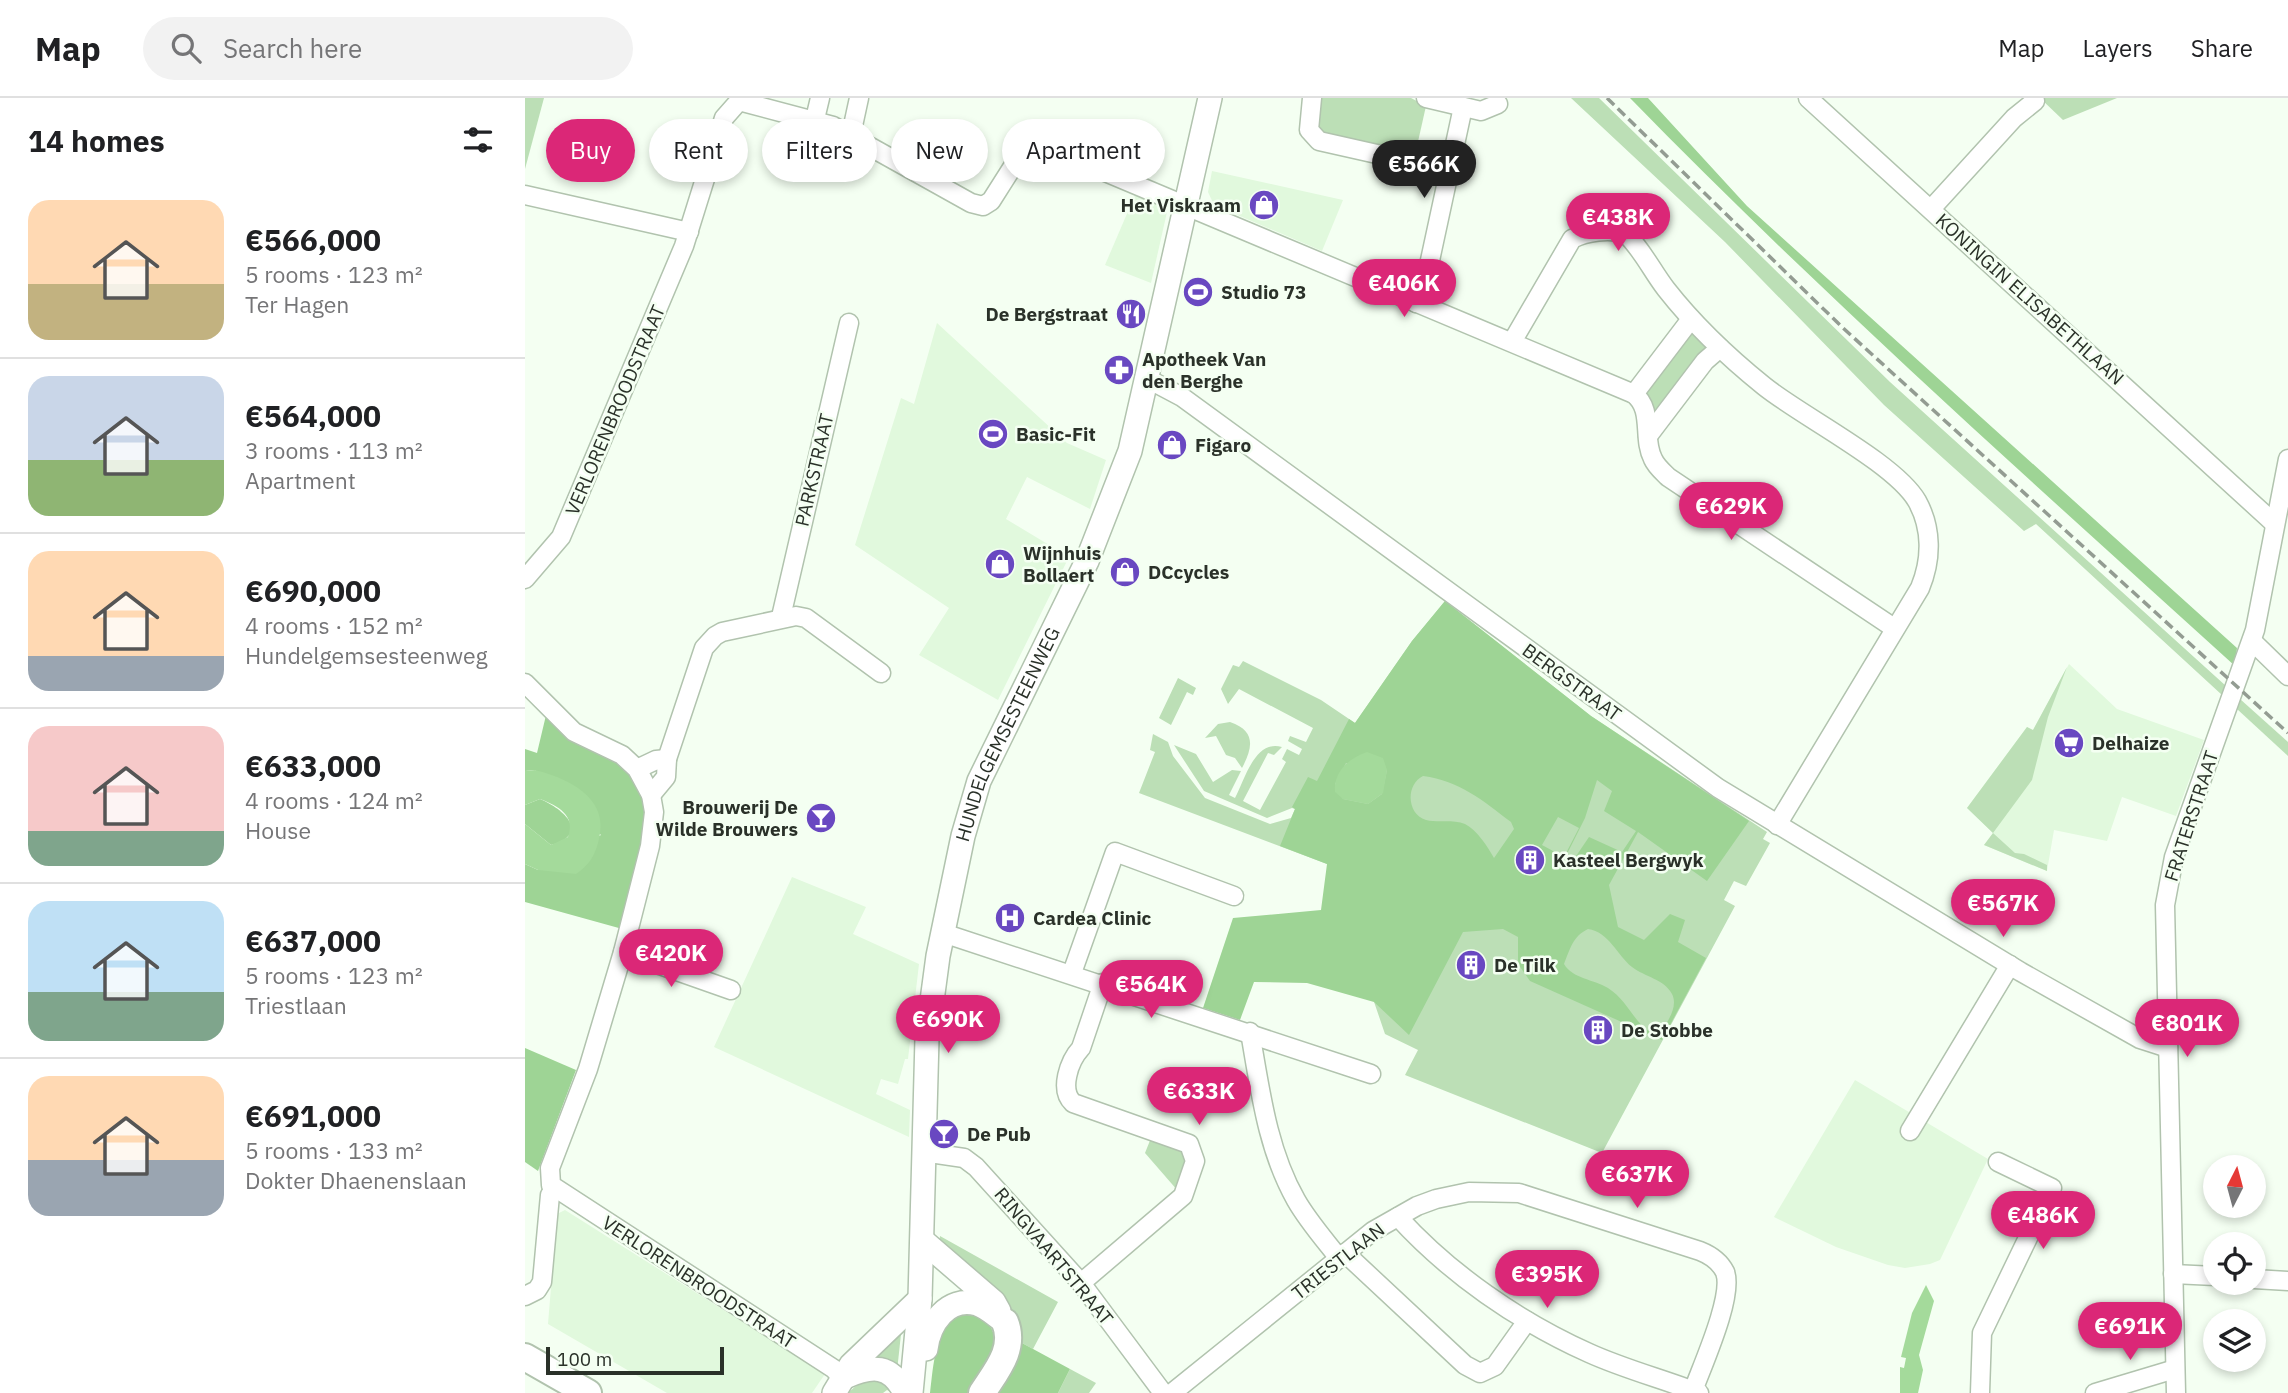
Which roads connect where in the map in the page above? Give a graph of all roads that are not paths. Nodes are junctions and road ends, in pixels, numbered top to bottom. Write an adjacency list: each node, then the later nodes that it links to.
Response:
1 (820, 98): 10 (street)
2 (859, 98): 11 (street)
3 (1210, 98): 15 (main road, HUNDELGEMSESTEENWEG)
4 (1312, 98): 13 (street)
5 (1426, 98): 9 (street)
6 (1808, 98): 16 (street, KONINGIN ELISABETHLAAN)
7 (2035, 101): 16 (street)
8 (1498, 104): 9 (street)
9 (1463, 107): 13 (street)
10 (815, 119): 17 (street, VERLORENBROODSTRAAT)
11 (854, 119)
12 (877, 150): 15 (street, VERLORENBROODSTRAAT)
13 (1448, 170): 18 (street)
14 (525, 195): 17 (street)
15 (1187, 204): 18 (street, VERLORENBROODSTRAAT); 23 (main road, HUNDELGEMSESTEENWEG)
16 (1931, 209): 27 (street, KONINGIN ELISABETHLAAN)
17 (689, 232): 30 (street, VERLORENBROODSTRAAT)
18 (1416, 303): 21 (street, VERLORENBROODSTRAAT)
19 (1691, 319): 21 (street); 22 (street); 24 (street)
20 (849, 323): 31 (street, PARKSTRAAT)
21 (1512, 342): 24 (street, VERLORENBROODSTRAAT)
22 (1720, 348): 25 (street); 32 (street)
23 (1149, 379): 40 (street, BERGSTRAAT); 42 (main road, HUNDELGEMSESTEENWEG)
24 (1638, 397): 25 (street)
25 (1648, 436): 32 (street)
26 (2288, 459): 28 (street, FRATERSTRAAT)
27 (2251, 499): 28 (street); 29 (street, KONINGIN ELISABETHLAAN)
28 (2279, 503): 29 (street, FRATERSTRAAT)
29 (2275, 524): 33 (street, FRATERSTRAAT)
30 (525, 579)
31 (781, 617): 34 (street); 37 (street)
32 (1894, 628): 40 (street)
33 (2252, 641): 35 (street); 49 (street, FRATERSTRAAT)
34 (881, 673)
35 (2288, 676)
36 (525, 683): 38 (street)
37 (667, 759): 38 (street); 39 (street)
38 (637, 769): 39 (street)
39 (651, 795): 43 (street)
40 (1777, 825): 44 (street, BERGSTRAAT)
41 (1234, 896): 45 (street)
42 (943, 933): 45 (street); 52 (main road, HUNDELGEMSESTEENWEG)
43 (623, 952): 47 (street); 54 (street)
44 (2010, 965): 49 (street, BERGSTRAAT); 51 (street)
45 (1072, 973): 46 (street)
46 (1103, 983): 48 (street); 62 (street)
47 (731, 990)
48 (1249, 1032): 50 (street); 57 (street)
49 (2168, 1048): 58 (street, FRATERSTRAAT)
50 (1371, 1074)
51 (1910, 1131)
52 (923, 1152): 56 (main road, HUNDELGEMSESTEENWEG); 62 (street, RINGVAARTSTRAAT)
53 (1998, 1162): 80 (street)
54 (554, 1189): 63 (street); 71 (street, VERLORENBROODSTRAAT)
55 (1398, 1217): 57 (street, TRIESTLAAN); 65 (street); 72 (street, TRIESTLAAN)
56 (922, 1240): 64 (main road, HUNDELGEMSESTEENWEG); 66 (main road)
57 (1341, 1255): 65 (street); 79 (street, TRIESTLAAN)
58 (2173, 1274): 59 (street); 69 (street, FRATERSTRAAT)
59 (2203, 1275)
60 (2266, 1280): 61 (street)
61 (2288, 1282)
62 (1081, 1283): 78 (street, RINGVAARTSTRAAT)
63 (525, 1296)
64 (920, 1299): 68 (main road, HUNDELGEMSESTEENWEG); 71 (main road)
65 (1527, 1321): 72 (street)
66 (1006, 1322): 68 (main road); 77 (highway)
67 (525, 1357): 70 (highway)
68 (914, 1369): 76 (main road, HUNDELGEMSESTEENWEG)
69 (2175, 1369): 81 (street); 82 (street, FRATERSTRAAT)
70 (556, 1375): 73 (highway); 74 (highway)
71 (838, 1386): 75 (main road)
72 (1696, 1392)
73 (588, 1393)
74 (611, 1393)
75 (905, 1393)
76 (911, 1393)
77 (982, 1393)
78 (1163, 1393)
79 (1172, 1393)
80 (1980, 1393)
81 (2095, 1393)
82 (2176, 1393)

